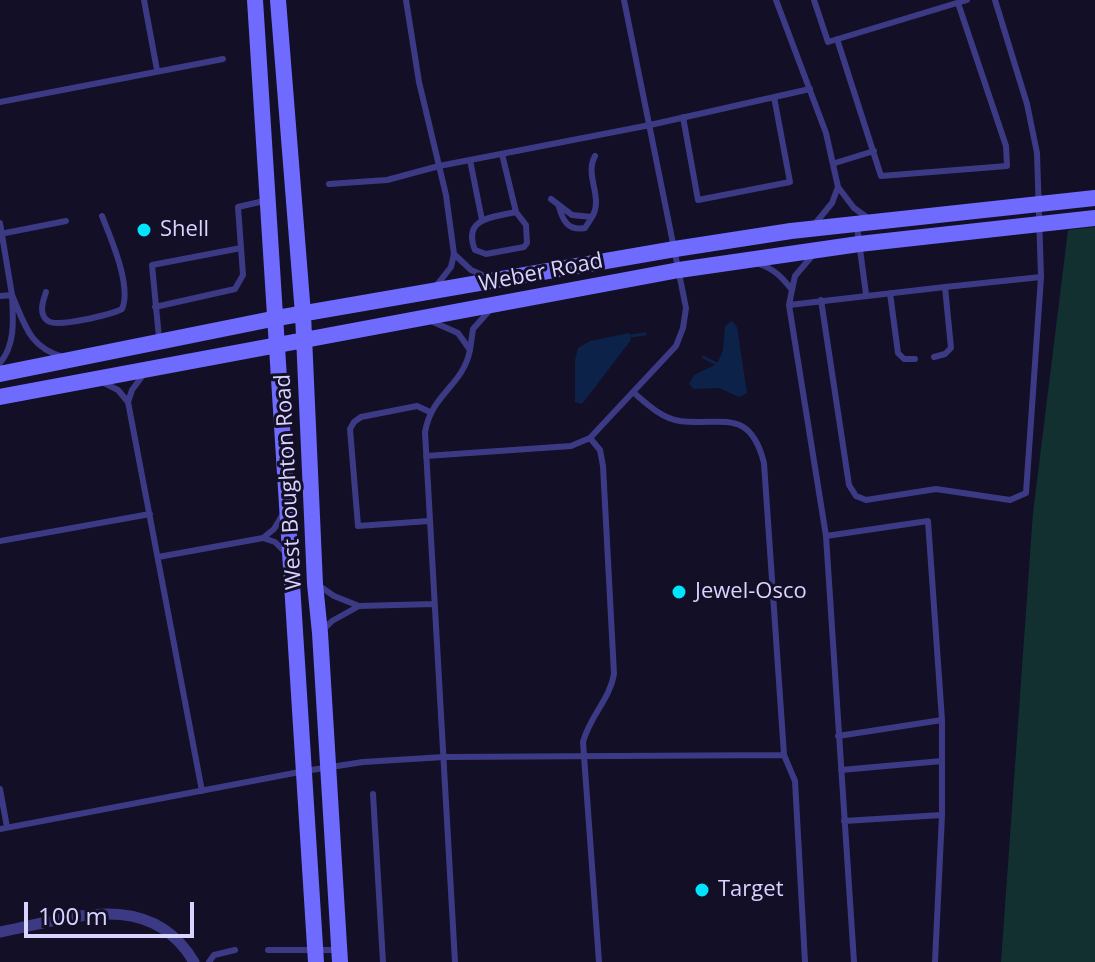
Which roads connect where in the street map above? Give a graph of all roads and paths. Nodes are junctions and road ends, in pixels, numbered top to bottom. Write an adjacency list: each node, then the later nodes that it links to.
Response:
1 (144, 0): 13 (lane)
2 (255, 0): 29 (main road, West Boughton Road)
3 (406, 0): 24 (lane)
4 (624, 0): 18 (lane)
5 (776, 0): 14 (lane)
6 (814, 0): 11 (lane)
7 (967, 0): 9 (lane)
8 (995, 0): 30 (lane)
9 (958, 3): 11 (lane); 19 (lane)
10 (280, 4): 65 (main road, West Boughton Road)
11 (837, 39): 19 (lane)
12 (223, 59): 13 (lane)
13 (157, 70): 16 (lane)
14 (810, 89): 15 (lane); 23 (lane)
15 (774, 97): 17 (lane); 17 (lane)
16 (0, 102)
17 (683, 117): 18 (lane)
18 (650, 125): 20 (lane); 46 (lane)
19 (874, 151): 23 (lane)
20 (502, 154): 22 (lane); 32 (lane)
21 (595, 156): 34 (lane)
22 (470, 160): 24 (lane); 36 (lane)
23 (835, 163): 26 (lane)
24 (439, 166): 25 (lane); 48 (lane)
25 (329, 184)
26 (838, 187): 38 (lane); 42 (lane)
27 (1095, 198): 30 (main road, Weber Road)
28 (551, 199): 31 (lane)
29 (268, 200): 45 (lane); 66 (main road, West Boughton Road)
30 (1038, 204): 38 (main road, Weber Road); 41 (lane)
31 (559, 207): 34 (lane); 34 (lane)
32 (516, 212): 36 (lane); 36 (lane)
33 (102, 216): 55 (lane)
34 (592, 217)
35 (1095, 218): 41 (main road, Weber Road)
36 (482, 220)
37 (66, 221): 43 (lane)
38 (875, 222): 40 (main road, Weber Road)
39 (0, 223): 43 (lane)
40 (857, 224): 42 (main road, Weber Road); 44 (lane)
41 (1039, 224): 44 (main road, Weber Road); 51 (lane)
42 (811, 229): 46 (main road, Weber Road)
43 (1, 234): 59 (lane)
44 (859, 244): 47 (main road, Weber Road); 58 (lane)
45 (241, 248): 64 (lane); 64 (lane)
46 (675, 249): 50 (lane); 52 (main road, Weber Road)
47 (818, 249): 49 (main road, Weber Road); 54 (lane)
48 (454, 254): 52 (lane); 56 (lane)
49 (748, 260): 50 (main road, Weber Road); 54 (lane)
50 (679, 270): 62 (main road, Weber Road); 80 (lane)
51 (1041, 277): 53 (lane); 61 (lane)
52 (496, 281): 56 (main road, Weber Road)
53 (945, 287): 57 (lane); 72 (lane)
54 (792, 290): 63 (lane)
55 (46, 292)
56 (431, 292): 65 (main road, Weber Road)
57 (890, 293): 58 (lane); 73 (lane)
58 (866, 294): 61 (lane)
59 (12, 295): 60 (lane); 74 (lane); 75 (lane)
60 (0, 296)
61 (821, 300): 63 (lane)
62 (498, 304): 67 (main road, Weber Road); 71 (lane)
63 (789, 305): 89 (lane)
64 (155, 307): 69 (lane)
65 (303, 314): 66 (main road, Weber Road); 68 (main road, West Boughton Road)
66 (277, 318): 69 (main road, Weber Road); 70 (main road, West Boughton Road)
67 (423, 319): 68 (main road, Weber Road); 71 (lane)
68 (305, 340): 70 (main road, Weber Road); 94 (main road, West Boughton Road)
69 (160, 342): 74 (main road, Weber Road)
70 (278, 345): 77 (main road, Weber Road); 86 (main road, West Boughton Road)
71 (470, 350): 83 (lane)
72 (934, 357)
73 (915, 359)
74 (74, 360): 76 (main road, Weber Road)
75 (0, 363)
76 (44, 366): 78 (main road, Weber Road); 81 (main road)
77 (153, 368): 79 (main road, Weber Road); 82 (lane)
78 (0, 374)
79 (95, 380): 81 (main road, Weber Road); 82 (lane)
80 (633, 392): 84 (lane); 100 (lane)
81 (3, 394)
82 (128, 402): 87 (lane)
83 (430, 412): 85 (lane); 88 (lane)
84 (590, 438): 85 (lane); 101 (lane)
85 (426, 456): 88 (lane)
86 (288, 503): 90 (lane); 93 (main road, West Boughton Road)
87 (150, 514): 91 (lane); 92 (lane)
88 (429, 521): 95 (lane)
89 (826, 536): 98 (lane); 99 (lane)
90 (263, 538): 92 (lane); 93 (lane)
91 (0, 540)
92 (158, 557): 108 (lane)
93 (293, 567): 106 (main road, West Boughton Road)
94 (315, 584): 96 (lane); 97 (main road, West Boughton Road)
95 (434, 604): 96 (lane); 102 (lane)
96 (359, 606): 97 (lane)
97 (320, 633): 104 (main road, West Boughton Road)
98 (942, 720): 99 (lane); 103 (lane)
99 (838, 736): 105 (lane)
100 (784, 755): 101 (lane); 123 (lane)
101 (584, 756): 102 (lane); 122 (lane)
102 (444, 757): 104 (lane); 121 (lane)
103 (942, 761): 105 (lane); 110 (lane)
104 (328, 767): 106 (lane); 116 (main road, West Boughton Road)
105 (841, 770): 111 (lane)
106 (305, 771): 108 (lane); 117 (main road, West Boughton Road)
107 (0, 789): 112 (lane)
108 (202, 791): 112 (lane)
109 (373, 794): 120 (lane)
110 (942, 815): 111 (lane); 125 (lane)
111 (844, 821): 124 (lane)
112 (4, 828)
113 (0, 932): 118 (street)
114 (235, 950): 119 (lane)
115 (268, 950): 117 (lane)
116 (340, 956): 117 (lane)
117 (316, 957)
118 (194, 962)
119 (209, 962)
120 (383, 962)
121 (455, 962)
122 (599, 962)
123 (805, 962)
124 (854, 962)
125 (935, 962)

